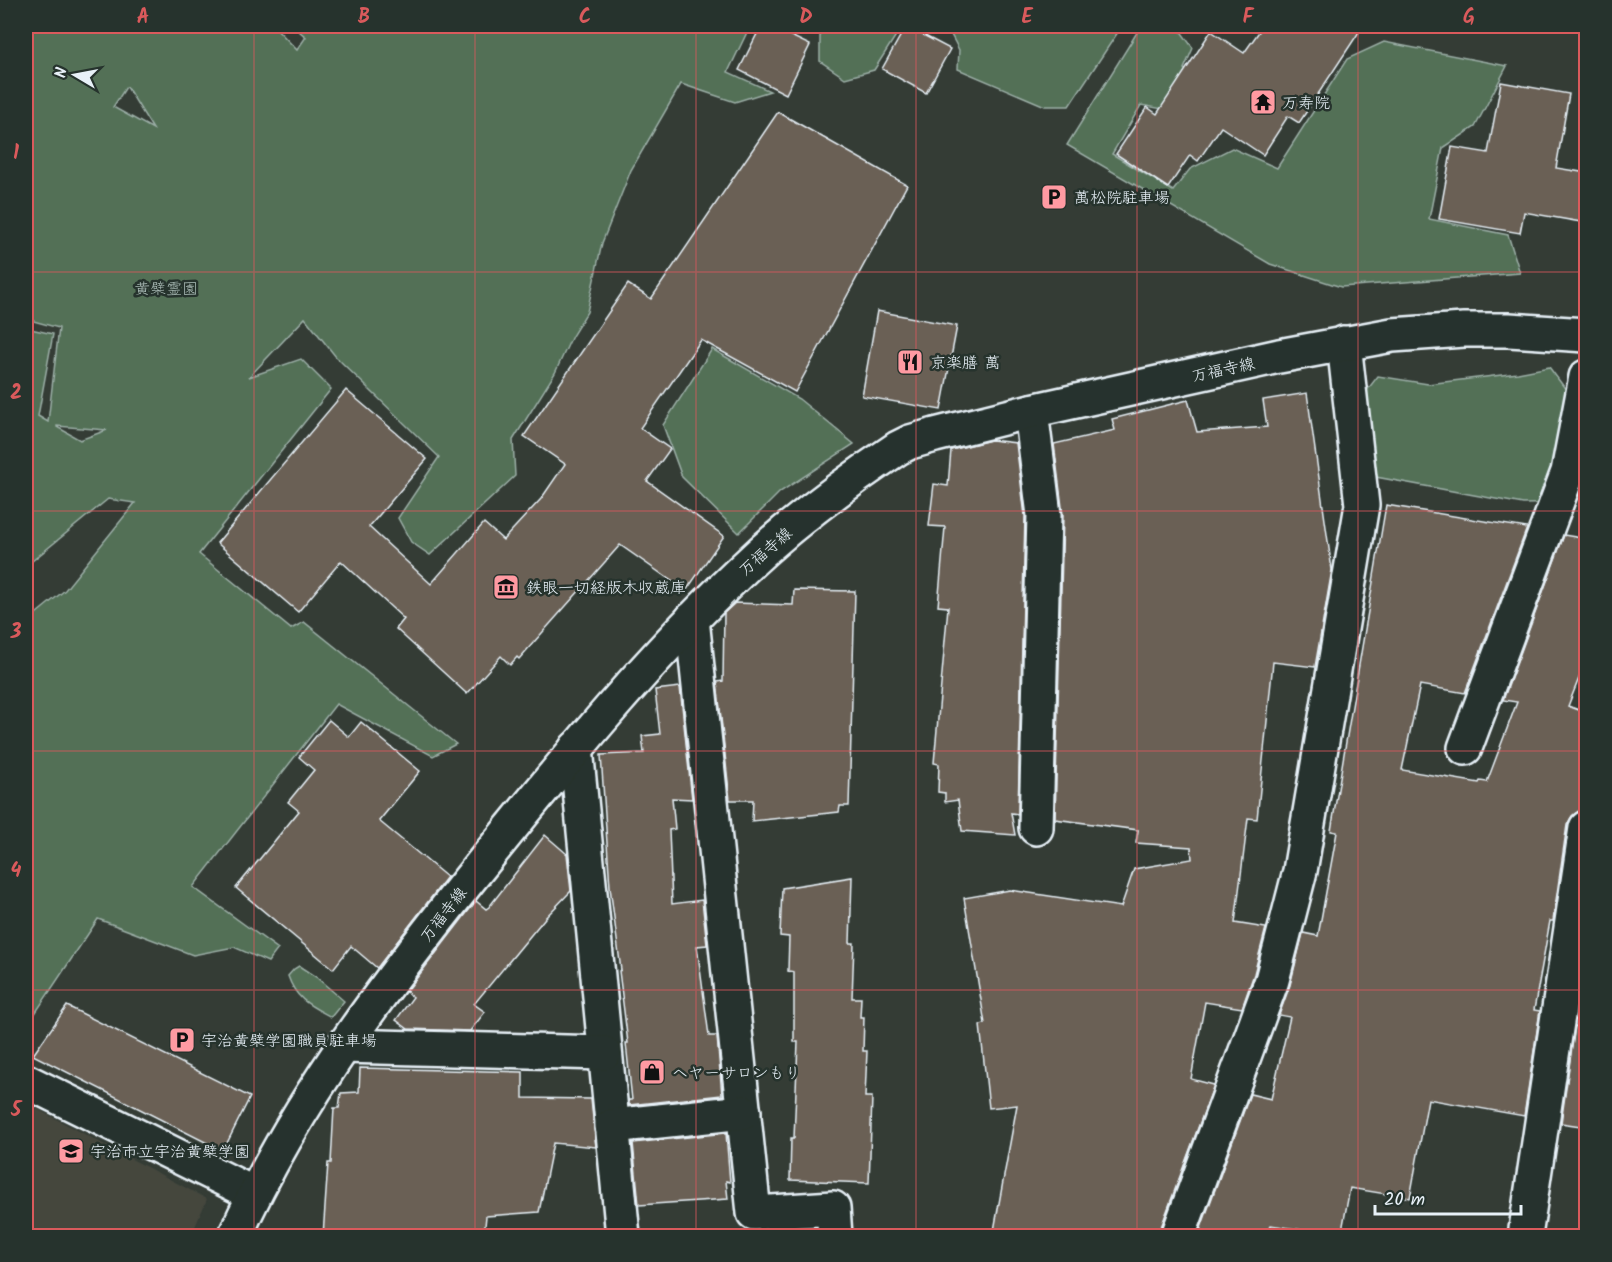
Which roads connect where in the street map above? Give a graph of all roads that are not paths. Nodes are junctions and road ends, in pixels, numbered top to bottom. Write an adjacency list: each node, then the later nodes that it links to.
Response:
1 (1587, 335): 2 (street, 万福寺線)
2 (1344, 344): 4 (street, 万福寺線); 19 (street)
3 (1587, 377): 7 (street)
4 (1031, 411): 5 (street, 万福寺線); 8 (street)
5 (692, 619): 6 (street, 万福寺線); 13 (street)
6 (576, 748): 10 (street, 万福寺線); 11 (street)
7 (1465, 748)
8 (1036, 828)
9 (1587, 828): 20 (street)
10 (343, 1047): 11 (street); 15 (street, 万福寺線)
11 (604, 1053): 14 (street)
12 (26, 1081): 15 (street)
13 (744, 1113): 14 (street); 18 (street)
14 (612, 1126): 17 (street)
15 (254, 1194): 16 (street, 万福寺線)
16 (235, 1236)
17 (623, 1236)
18 (835, 1236)
19 (1178, 1236)
20 (1525, 1236)

